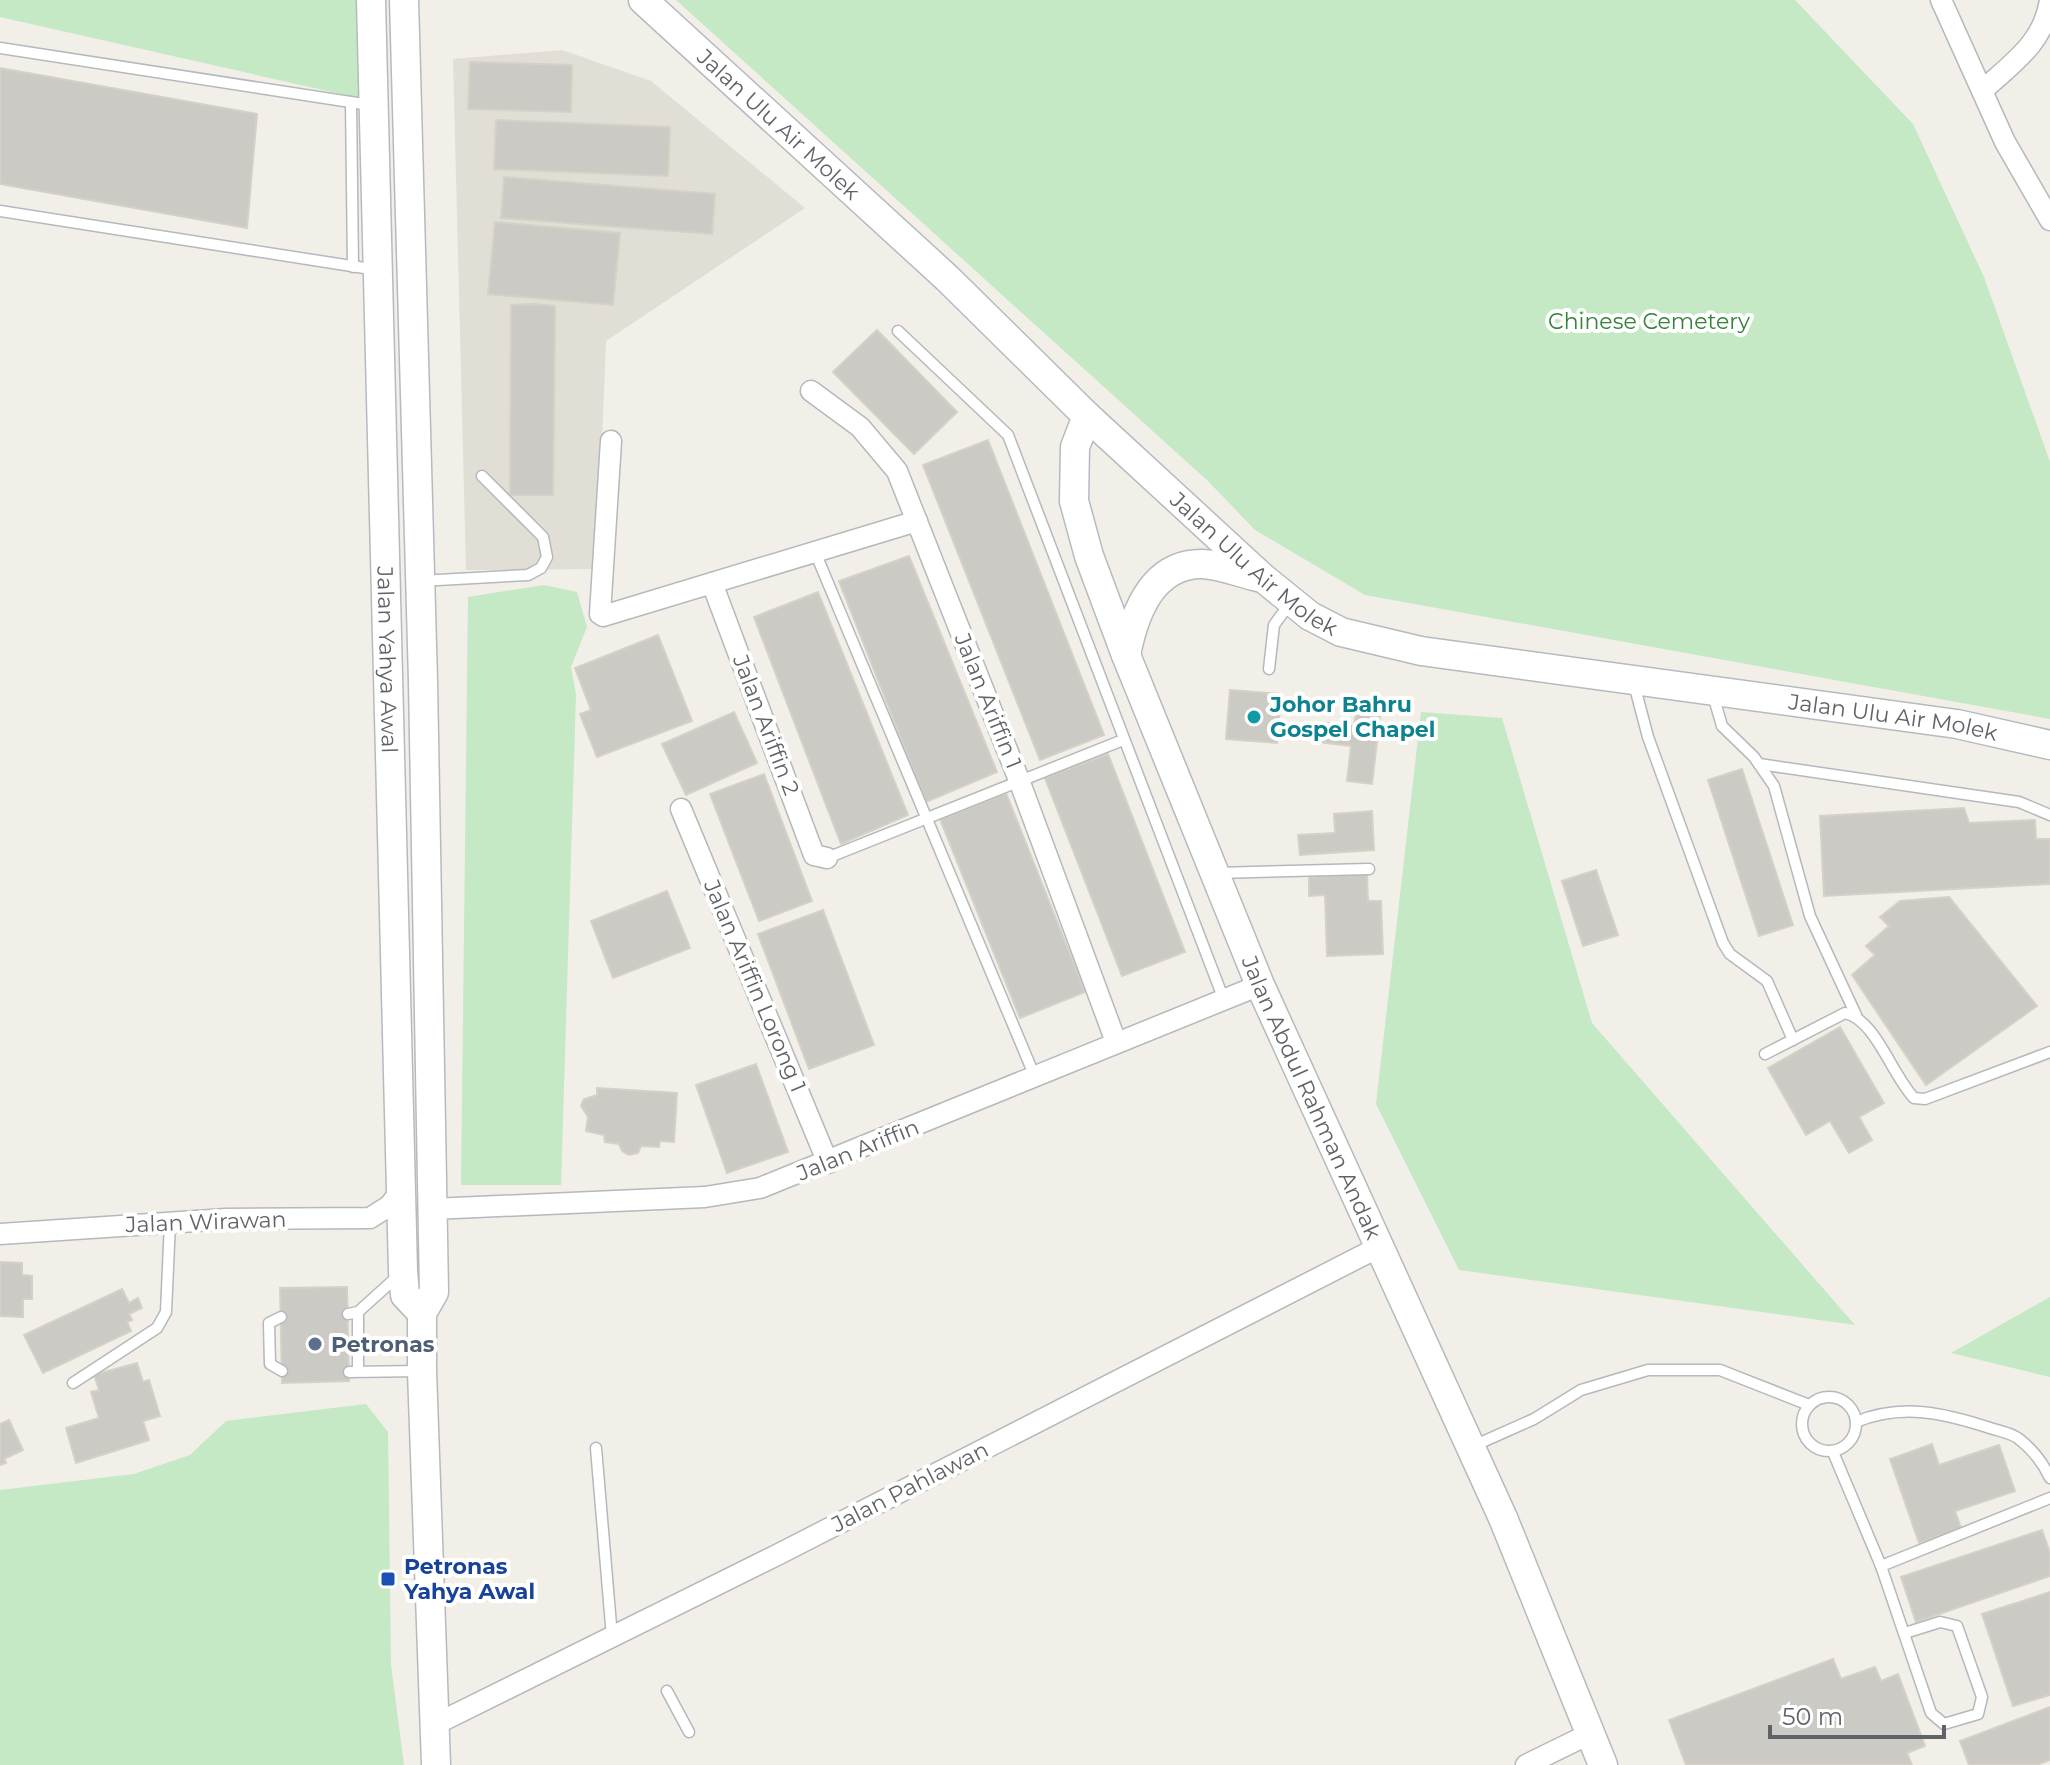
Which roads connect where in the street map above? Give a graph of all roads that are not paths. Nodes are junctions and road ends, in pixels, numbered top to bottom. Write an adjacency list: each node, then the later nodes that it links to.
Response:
1 (371, 0): 8 (street, Jalan Yahya Awal)
2 (643, 0): 14 (street, Jalan Ulu Air Molek)
3 (1941, 0): 7 (street)
4 (2050, 0): 7 (street)
5 (405, 2): 20 (street, Jalan Yahya Awal)
6 (0, 48): 8 (lane)
7 (1984, 89): 10 (street)
8 (362, 104): 11 (street, Jalan Yahya Awal)
9 (0, 211): 11 (lane)
10 (2050, 220)
11 (358, 267): 46 (street, Jalan Yahya Awal)
12 (898, 331): 27 (lane)
13 (811, 391): 17 (street, Jalan Ariffin 1)
14 (1087, 416): 19 (street, Jalan Ulu Air Molek); 23 (street, Jalan Abdul Rahman Andak)
15 (611, 441): 21 (street)
16 (482, 476): 20 (lane)
17 (917, 521): 18 (street); 30 (street, Jalan Ariffin 1)
18 (815, 552): 21 (street); 33 (lane)
19 (1263, 578): 22 (street, Jalan Ulu Air Molek); 23 (street)
20 (420, 581): 47 (street, Jalan Yahya Awal)
21 (712, 583): 34 (street, Jalan Ariffin 2)
22 (1292, 601): 24 (lane); 25 (street, Jalan Ulu Air Molek)
23 (1126, 655): 36 (street, Jalan Abdul Rahman Andak)
24 (1269, 669)
25 (1634, 682): 26 (street, Jalan Ulu Air Molek); 40 (lane)
26 (1712, 693): 28 (street, Jalan Ulu Air Molek); 29 (lane)
27 (1123, 740): 30 (lane); 38 (lane)
28 (2050, 745)
29 (1759, 764): 32 (lane); 39 (lane)
30 (1019, 780): 33 (lane); 41 (street, Jalan Ariffin 1)
31 (681, 809): 45 (street, Jalan Ariffin Lorong 1)
32 (2050, 815)
33 (926, 818): 34 (lane); 44 (lane)
34 (827, 858)
35 (1369, 869): 36 (lane)
36 (1214, 873): 37 (street, Jalan Abdul Rahman Andak)
37 (1260, 985): 38 (street, Jalan Ariffin); 51 (street, Jalan Abdul Rahman Andak)
38 (1224, 1000): 41 (street, Jalan Ariffin)
39 (1856, 1015): 40 (lane); 42 (lane)
40 (1793, 1040): 43 (lane)
41 (1116, 1042): 44 (street, Jalan Ariffin)
42 (2050, 1052)
43 (1765, 1054)
44 (1035, 1077): 45 (street, Jalan Ariffin)
45 (828, 1163): 47 (street, Jalan Ariffin)
46 (401, 1191): 48 (street); 52 (street, Jalan Yahya Awal)
47 (432, 1209): 53 (street, Jalan Yahya Awal)
48 (370, 1218): 49 (street, Jalan Wirawan); 52 (street)
49 (170, 1222): 50 (street, Jalan Wirawan); 57 (lane)
50 (0, 1234)
51 (1381, 1246): 60 (street, Jalan Abdul Rahman Andak); 67 (street, Jalan Pahlawan)
52 (403, 1263): 53 (street, Jalan Yahya Awal); 56 (lane)
53 (422, 1313): 56 (street, Jalan Yahya Awal)
54 (281, 1317): 55 (lane)
55 (282, 1371)
56 (422, 1371): 69 (street, Jalan Yahya Awal)
57 (73, 1383)
58 (1809, 1405): 59 (lane); 60 (lane); 62 (lane)
59 (1856, 1422): 62 (lane); 63 (lane)
60 (1469, 1447): 71 (street, Jalan Abdul Rahman Andak)
61 (596, 1448): 67 (lane)
62 (1833, 1452): 65 (lane)
63 (2050, 1478)
64 (2050, 1498): 65 (lane)
65 (1881, 1566): 66 (lane)
66 (1905, 1633): 66 (lane)
67 (612, 1637): 69 (street, Jalan Pahlawan)
68 (667, 1691): 70 (lane)
69 (436, 1724): 72 (street, Jalan Yahya Awal)
70 (689, 1732)
71 (1589, 1734): 73 (street); 74 (street, Jalan Abdul Rahman Andak)
72 (436, 1765)
73 (1526, 1765)
74 (1603, 1765)

